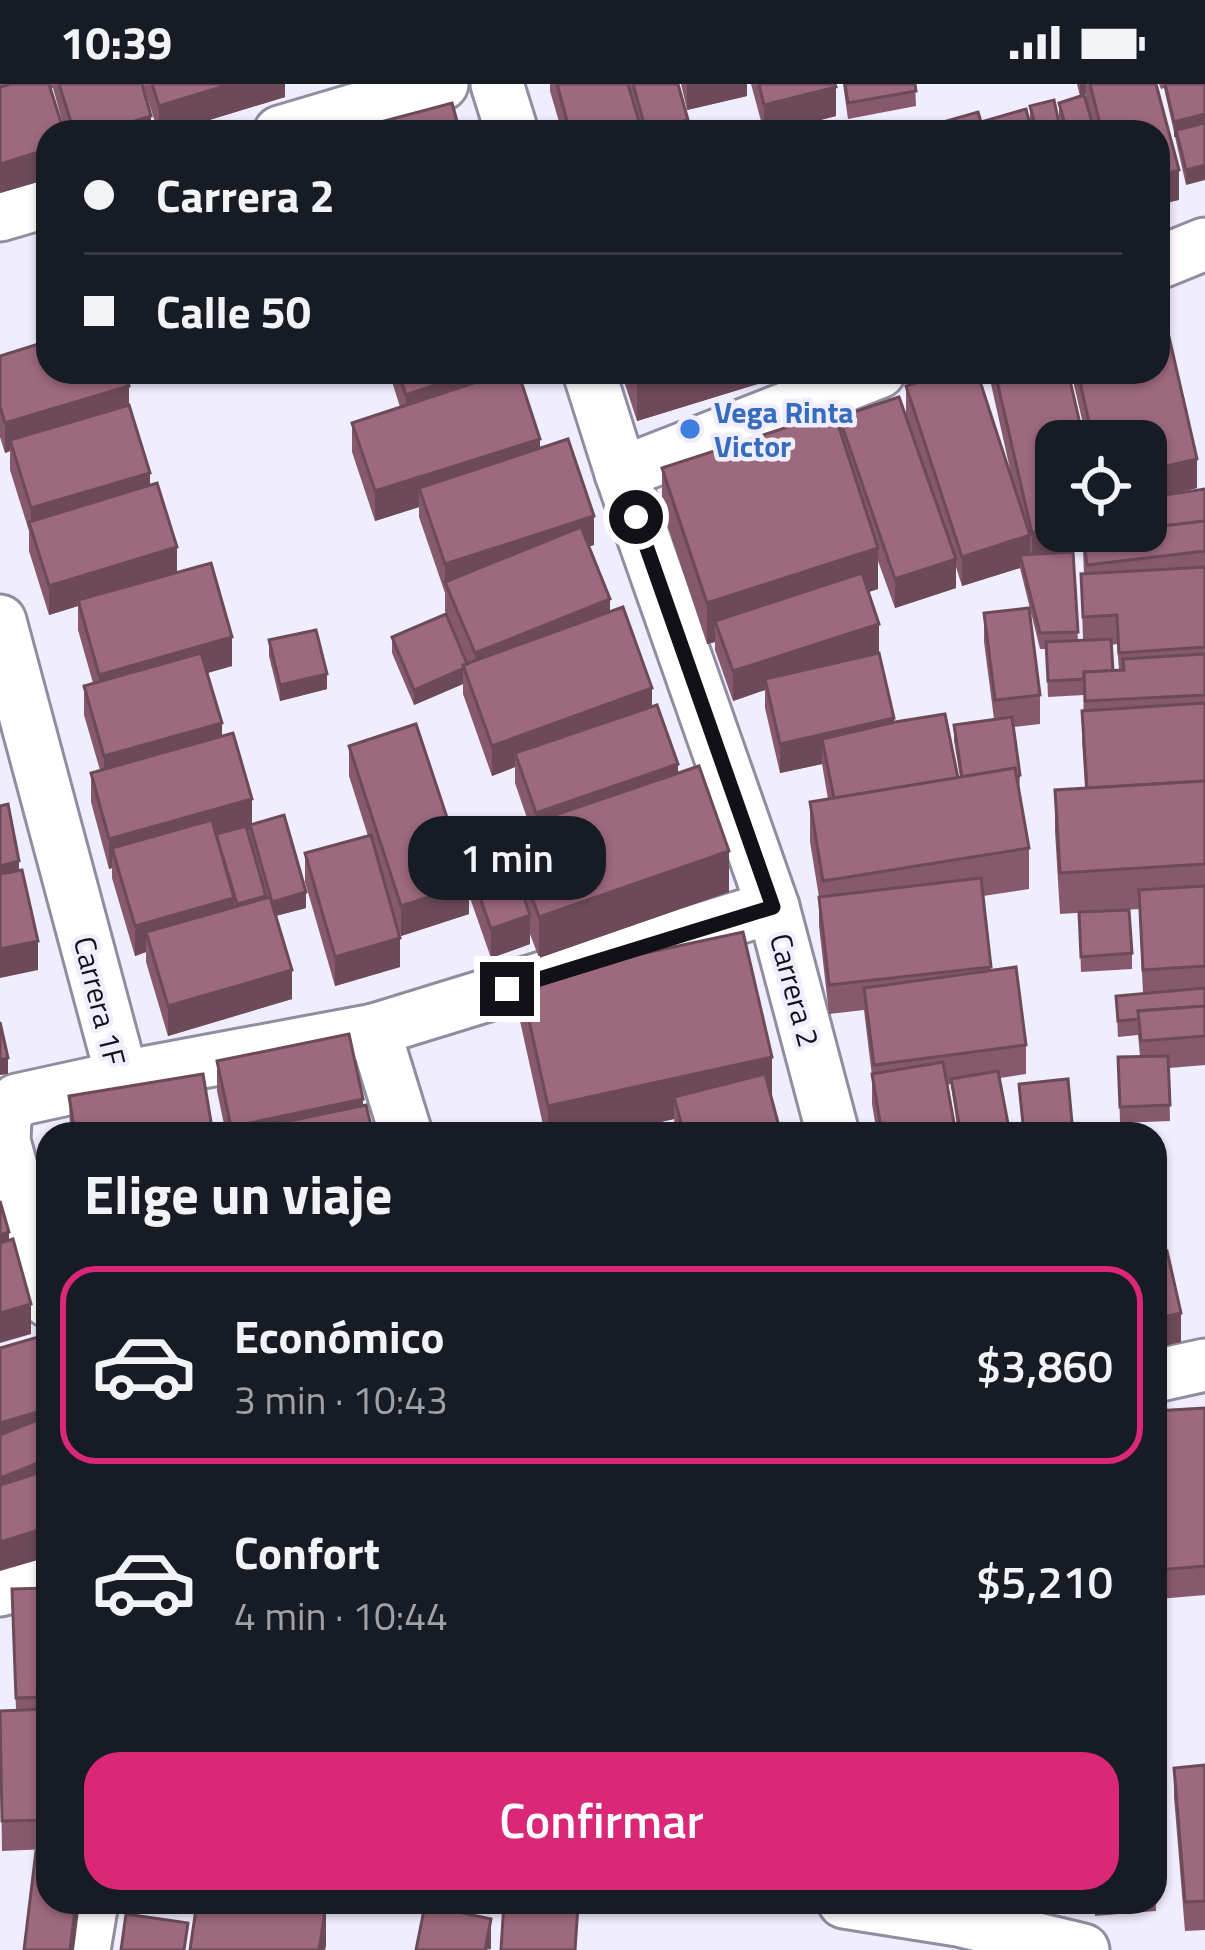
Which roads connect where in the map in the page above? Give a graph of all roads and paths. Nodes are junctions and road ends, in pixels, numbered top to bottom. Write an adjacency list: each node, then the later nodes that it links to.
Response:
1 (442, 84): 3 (street)
2 (497, 84): 4 (street)
3 (320, 120)
4 (508, 120)
5 (36, 204): 6 (street)
6 (0, 215)
7 (1205, 244): 8 (street)
8 (1170, 257)
9 (593, 384): 11 (street, Carrera 2)
10 (848, 384): 11 (street)
11 (621, 473): 13 (street, Carrera 2)
12 (0, 621): 15 (street, Carrera 1F)
13 (773, 907): 14 (street); 17 (street, Carrera 2)
14 (374, 1030): 15 (street); 16 (street)
15 (122, 1077): 18 (street, Carrera 1F)
16 (402, 1122)
17 (830, 1122)
18 (36, 1257)
19 (1205, 1365): 20 (street)
20 (1167, 1373)
21 (36, 1580): 22 (street)
22 (0, 1590)
23 (90, 1914): 26 (street)
24 (905, 1914): 25 (street)
25 (956, 1924): 27 (street)
26 (84, 1950)
27 (1083, 1950)

